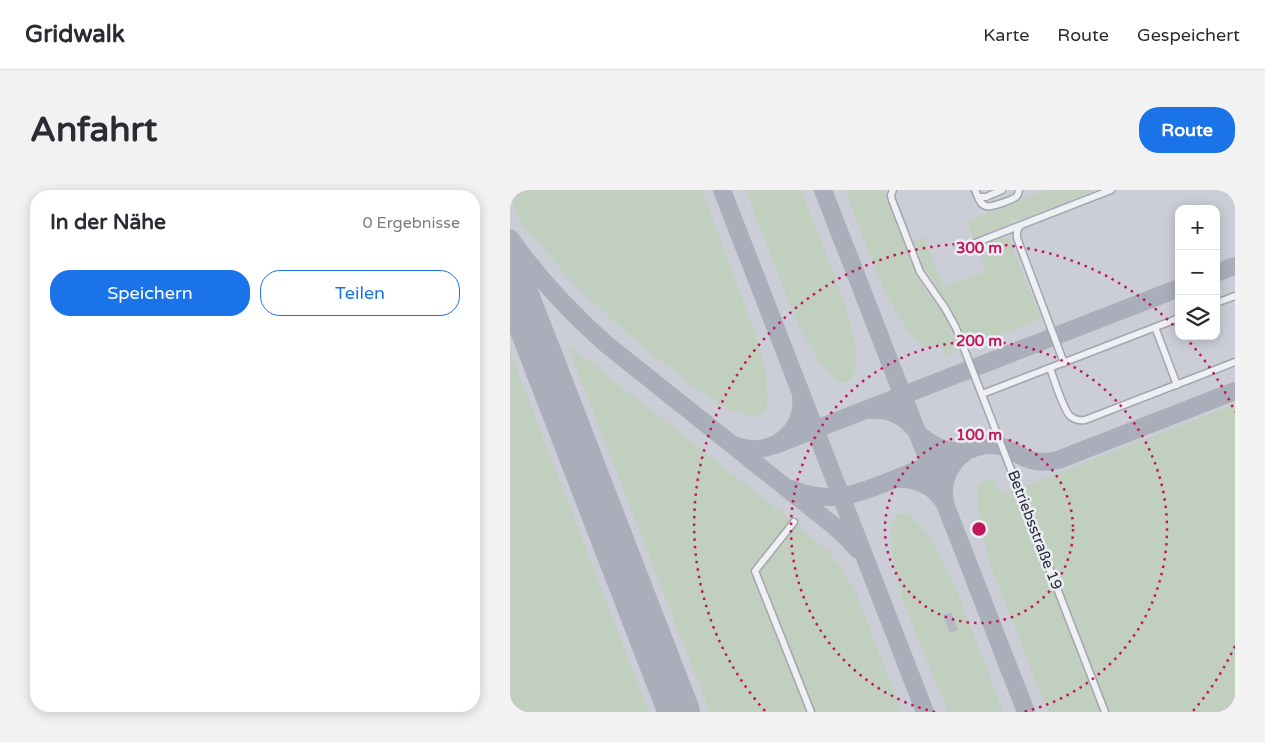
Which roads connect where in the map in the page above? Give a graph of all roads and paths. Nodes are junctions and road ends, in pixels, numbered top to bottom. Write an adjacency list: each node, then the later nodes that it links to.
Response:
1 (893, 190): 16 (lane, Betriebsstraße 19)
2 (1002, 190): 5 (lane)
3 (1019, 190): 5 (lane)
4 (1111, 190): 6 (lane)
5 (977, 193)
6 (1020, 226): 7 (lane); 13 (lane)
7 (975, 243)
8 (1235, 296): 9 (lane)
9 (1220, 302)
10 (1175, 320): 11 (lane)
11 (1155, 327): 13 (lane); 15 (lane)
12 (1235, 362): 15 (lane)
13 (1064, 363): 14 (lane)
14 (1050, 368): 15 (lane); 16 (lane)
15 (1177, 385)
16 (982, 394): 19 (lane, Betriebsstraße 19)
17 (794, 522): 18 (lane)
18 (811, 712)
19 (1106, 712)

